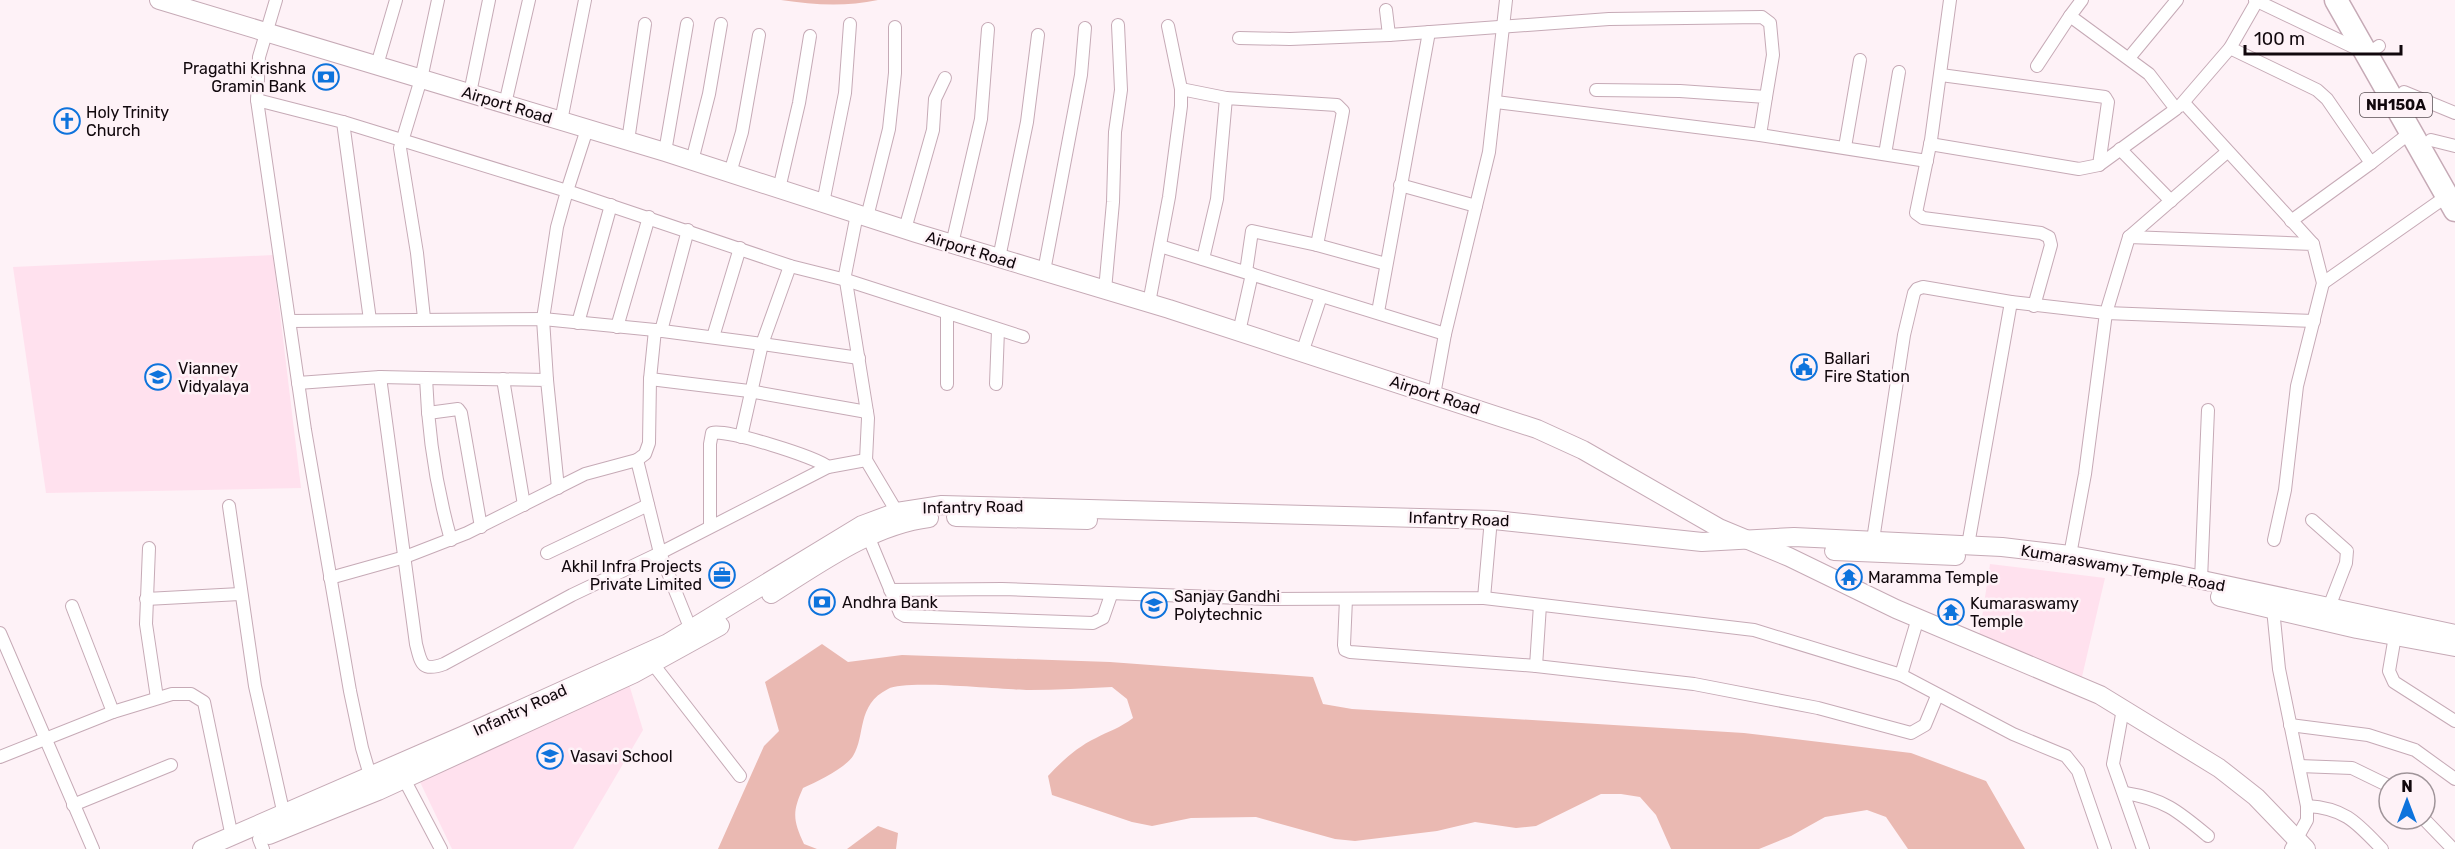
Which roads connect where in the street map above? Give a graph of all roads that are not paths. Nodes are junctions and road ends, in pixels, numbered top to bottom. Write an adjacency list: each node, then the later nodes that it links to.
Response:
1 (159, 0): 28 (street, Airport Road)
2 (276, 0): 28 (street)
3 (396, 0): 38 (street)
4 (438, 0): 43 (street)
5 (489, 0): 47 (street)
6 (529, 0): 52 (street)
7 (585, 0): 55 (street)
8 (1506, 0): 25 (street)
9 (1950, 0): 41 (street)
10 (2082, 0): 16 (street)
11 (2177, 0): 36 (street)
12 (2336, 0): 35 (highway, NH150A)
13 (2353, 0): 35 (highway, NH150A)
14 (2256, 1): 34 (street); 35 (street)
15 (1386, 10): 31 (street)
16 (2070, 16): 36 (street); 39 (street)
17 (645, 24): 61 (street)
18 (687, 24): 66 (street)
19 (722, 24): 69 (street)
20 (849, 24): 79 (street)
21 (1118, 25): 101 (street)
22 (1168, 26): 44 (street)
23 (895, 27): 82 (street)
24 (1085, 28): 97 (street)
25 (1504, 28): 27 (street); 48 (street); 51 (street)
26 (988, 29): 88 (street)
27 (1429, 32): 31 (street); 74 (street)
28 (265, 33): 38 (street, Airport Road); 50 (street)
29 (759, 35): 73 (street)
30 (1038, 35): 93 (street)
31 (1389, 35): 33 (street)
32 (810, 36): 75 (street)
33 (1239, 38)
34 (2230, 48): 53 (street); 71 (street)
35 (2373, 50): 46 (highway, NH150A); 59 (highway, NH150A)
36 (2128, 58): 53 (street)
37 (1860, 60): 64 (street)
38 (377, 65): 43 (street, Airport Road)
39 (2037, 66)
40 (1899, 72): 68 (street)
41 (1941, 75): 62 (street); 72 (street)
42 (945, 78): 85 (street)
43 (421, 79): 47 (street, Airport Road); 60 (street)
44 (1182, 89): 49 (street); 91 (street)
45 (1596, 90): 48 (street)
46 (2404, 92): 54 (street); 59 (highway, NH150A)
47 (470, 93): 52 (street, Airport Road)
48 (1766, 97): 58 (street)
49 (1226, 98): 90 (street); 94 (street)
50 (257, 100): 56 (street); 112 (street)
51 (1496, 102): 58 (street); 81 (street)
52 (505, 104): 55 (street, Airport Road)
53 (2180, 106): 65 (street); 67 (street)
54 (2455, 113)
55 (561, 121): 57 (street, Airport Road)
56 (343, 122): 60 (street); 111 (street)
57 (587, 129): 61 (street, Airport Road); 76 (street)
58 (1760, 135): 64 (street)
59 (2421, 136): 63 (street); 71 (street); 77 (highway, NH150A)
60 (401, 138): 76 (street); 109 (street)
61 (628, 141): 66 (street, Airport Road)
62 (1930, 144): 70 (street); 72 (street)
63 (2455, 146)
64 (1845, 147): 68 (street)
65 (2121, 149): 72 (street); 78 (street)
66 (665, 152): 69 (street, Airport Road)
67 (2227, 152): 78 (street); 84 (street)
68 (1885, 154): 70 (street)
69 (692, 161): 73 (street, Airport Road)
70 (1927, 161): 105 (street)
71 (2372, 163): 84 (street)
72 (2099, 165)
73 (730, 173): 75 (street, Airport Road)
74 (1400, 185): 81 (street); 95 (street)
75 (779, 189): 79 (street, Airport Road)
76 (567, 191): 80 (street); 110 (street)
77 (2452, 196): 100 (street)
78 (2171, 201): 87 (street)
79 (823, 203): 82 (street, Airport Road)
80 (611, 205): 83 (street); 114 (street)
81 (1476, 206): 119 (street)
82 (862, 215): 85 (street, Airport Road); 99 (street)
83 (649, 217): 86 (street); 115 (street)
84 (2291, 221): 89 (street)
85 (905, 229): 88 (street, Airport Road)
86 (688, 230): 92 (street); 117 (street)
87 (2129, 237): 89 (street); 107 (street)
88 (952, 244): 93 (street, Airport Road)
89 (2313, 244): 100 (street)
90 (1317, 245): 95 (street); 98 (street)
91 (1160, 246): 94 (street); 104 (street)
92 (740, 248): 96 (street); 120 (street)
93 (999, 258): 97 (street, Airport Road)
94 (1203, 259): 98 (street)
95 (1386, 264): 106 (street)
96 (790, 266): 99 (street); 122 (street)
97 (1044, 271): 101 (street, Airport Road)
98 (1249, 273): 102 (street); 118 (street)
99 (846, 280): 108 (street); 124 (street)
100 (2323, 283): 113 (street)
101 (1105, 290): 104 (street, Airport Road)
102 (1321, 296): 106 (street); 123 (street)
103 (2011, 302): 105 (street); 153 (street); 156 (street)
104 (1149, 303): 118 (street, Airport Road)
105 (2034, 306): 107 (street)
106 (1377, 312): 119 (street)
107 (2106, 313): 113 (street); 160 (street)
108 (947, 314): 116 (street); 131 (street)
109 (424, 318): 110 (street); 111 (street)
110 (543, 319): 114 (street); 129 (street)
111 (370, 320): 112 (street)
112 (290, 321): 130 (street)
113 (2314, 321): 154 (street)
114 (578, 323): 115 (street)
115 (617, 327): 117 (street)
116 (998, 330): 121 (street); 132 (street)
117 (658, 331): 120 (street); 128 (street)
118 (1239, 332): 123 (street, Airport Road)
119 (1445, 334): 134 (street)
120 (713, 337): 122 (street)
121 (1023, 337)
122 (762, 344): 124 (street); 133 (street)
123 (1302, 353): 134 (street, Airport Road)
124 (859, 358): 136 (street)
125 (380, 377): 126 (street); 130 (street); 161 (street)
126 (426, 378): 127 (street); 137 (street)
127 (503, 379): 129 (street); 143 (street)
128 (650, 379): 133 (street); 139 (street)
129 (547, 380): 142 (street)
130 (298, 383): 162 (street)
131 (947, 384)
132 (996, 384)
133 (749, 391): 136 (street); 138 (street)
134 (1434, 395): 155 (street, Airport Road)
135 (2208, 411): 163 (street)
136 (867, 412): 140 (street)
137 (428, 413): 149 (street); 152 (street)
138 (741, 437): 141 (street); 148 (street)
139 (637, 460): 142 (street); 144 (street)
140 (866, 460): 141 (street); 146 (street)
141 (828, 467): 148 (street)
142 (558, 488): 143 (street)
143 (524, 505): 149 (street)
144 (648, 505): 158 (street); 159 (street)
145 (229, 506): 165 (street)
146 (897, 512): 151 (street, Infantry Road); 155 (street, Infantry Road)
147 (2312, 520): 172 (street)
148 (710, 526): 159 (street)
149 (481, 527): 152 (street)
150 (1490, 530): 151 (street, Infantry Road); 155 (street, Infantry Road); 167 (street)
151 (866, 531): 164 (street); 177 (street, Infantry Road)
152 (451, 540): 161 (street)
153 (1873, 540): 155 (street, Kumaraswamy Temple Road); 156 (street, Kumaraswamy Temple Road)
154 (2274, 540)
155 (1754, 542): 173 (street, Kumaraswamy Temple Road); 174 (street, Airport Road)
156 (1968, 545): 160 (street, Kumaraswamy Temple Road)
157 (149, 548): 168 (street)
158 (547, 552)
159 (660, 553): 161 (street); 177 (street)
160 (2070, 555): 163 (street, Kumaraswamy Temple Road)
161 (405, 557): 162 (street)
162 (330, 578): 197 (street)
163 (2201, 580): 172 (street, Kumaraswamy Temple Road)
164 (890, 590): 166 (street); 166 (street)
165 (240, 594): 168 (street); 201 (street)
166 (1111, 595): 169 (street)
167 (1484, 598): 169 (street); 170 (street)
168 (146, 599): 184 (street)
169 (1346, 599): 181 (street)
170 (1540, 605): 181 (street); 182 (street)
171 (72, 606): 186 (street)
172 (2329, 607): 176 (street, Kumaraswamy Temple Road)
173 (2273, 609): 178 (street, Kumaraswamy Temple Road); 188 (street)
174 (1918, 618): 182 (street); 185 (street, Airport Road)
175 (0, 633): 189 (street)
176 (2455, 634)
177 (693, 635): 180 (street, Infantry Road); 197 (street, Infantry Road)
178 (2395, 636): 179 (street, Kumaraswamy Temple Road); 187 (street)
179 (2455, 647)
180 (653, 664): 193 (street); 194 (street, Infantry Road)
181 (1536, 666): 183 (street)
182 (1901, 675): 183 (street)
183 (1936, 696): 210 (street)
184 (157, 698): 186 (street); 204 (street)
185 (2123, 709): 198 (street); 206 (street, Airport Road)
186 (112, 712): 189 (street)
187 (2455, 721)
188 (2290, 724): 192 (street); 195 (street)
189 (44, 740): 190 (street); 199 (street)
190 (0, 757)
191 (171, 765): 199 (street)
192 (2299, 766): 196 (street); 200 (street)
193 (740, 776)
194 (404, 779): 197 (street, Infantry Road); 209 (street)
195 (2455, 779)
196 (2377, 780)
197 (373, 784): 201 (street, Infantry Road); 205 (street, Infantry Road)
198 (2125, 793): 203 (street); 211 (street)
199 (73, 805): 207 (street)
200 (2307, 806): 206 (street); 212 (street)
201 (285, 815): 204 (street, Infantry Road)
202 (2436, 831): 213 (street)
203 (2208, 836)
204 (233, 843): 205 (street, Infantry Road); 208 (street, Infantry Road)
205 (261, 844)
206 (2298, 846)
207 (93, 849)
208 (202, 849)
209 (441, 849)
210 (2106, 849)
211 (2143, 849)
212 (2382, 849)
213 (2453, 849)

